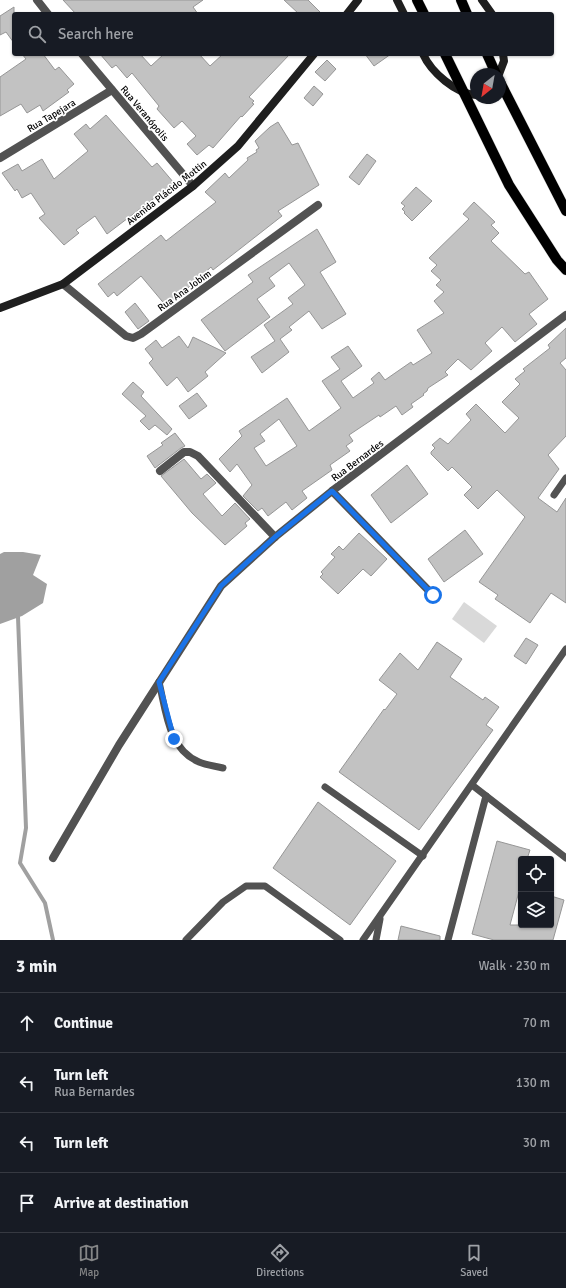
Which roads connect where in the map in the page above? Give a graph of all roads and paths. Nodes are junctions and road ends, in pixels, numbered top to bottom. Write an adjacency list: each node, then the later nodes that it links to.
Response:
1 (37, 0): 7 (street)
2 (358, 0): 8 (main road)
3 (397, 0): 9 (main road)
4 (417, 0): 10 (main road)
5 (461, 0): 11 (main road)
6 (482, 0): 12 (main road)
7 (46, 12)
8 (349, 12)
9 (403, 12)
10 (423, 12)
11 (467, 12)
12 (491, 12)
13 (84, 56): 21 (street, Rua Veranópolis)
14 (312, 56): 26 (main road, Avenida Plácido Mottin)
15 (424, 56): 22 (main road)
16 (445, 56): 22 (main road)
17 (487, 56): 19 (main road)
18 (503, 56): 20 (main road)
19 (493, 68)
20 (502, 68)
21 (112, 90): 25 (street, Rua Tapejara); 26 (street, Rua Veranópolis)
22 (463, 91): 23 (main road); 29 (main road)
23 (470, 93)
24 (506, 94): 28 (main road)
25 (0, 158)
26 (192, 186): 30 (main road, Avenida Plácido Mottin)
27 (318, 205): 30 (street, Rua Ana Jobim)
28 (566, 211)
29 (566, 270)
30 (63, 284): 31 (main road, Avenida Plácido Mottin)
31 (0, 308)
32 (566, 315): 35 (street, Rua Bernardes)
33 (160, 472): 37 (street)
34 (566, 478): 36 (lane)
35 (332, 491): 37 (street, Rua Bernardes); 38 (street)
36 (554, 495)
37 (275, 537): 40 (street, Rua Bernardes)
38 (433, 595)
39 (566, 649): 42 (lane)
40 (159, 682): 41 (lane); 46 (street, Rua Bernardes)
41 (223, 768)
42 (472, 785): 44 (lane); 45 (lane)
43 (325, 788): 45 (lane)
44 (486, 796): 47 (lane); 53 (lane)
45 (423, 856): 48 (lane)
46 (53, 858)
47 (566, 858)
48 (380, 917): 51 (lane); 52 (lane)
49 (186, 940): 50 (lane)
50 (340, 940)
51 (363, 940)
52 (376, 940)
53 (448, 940)

